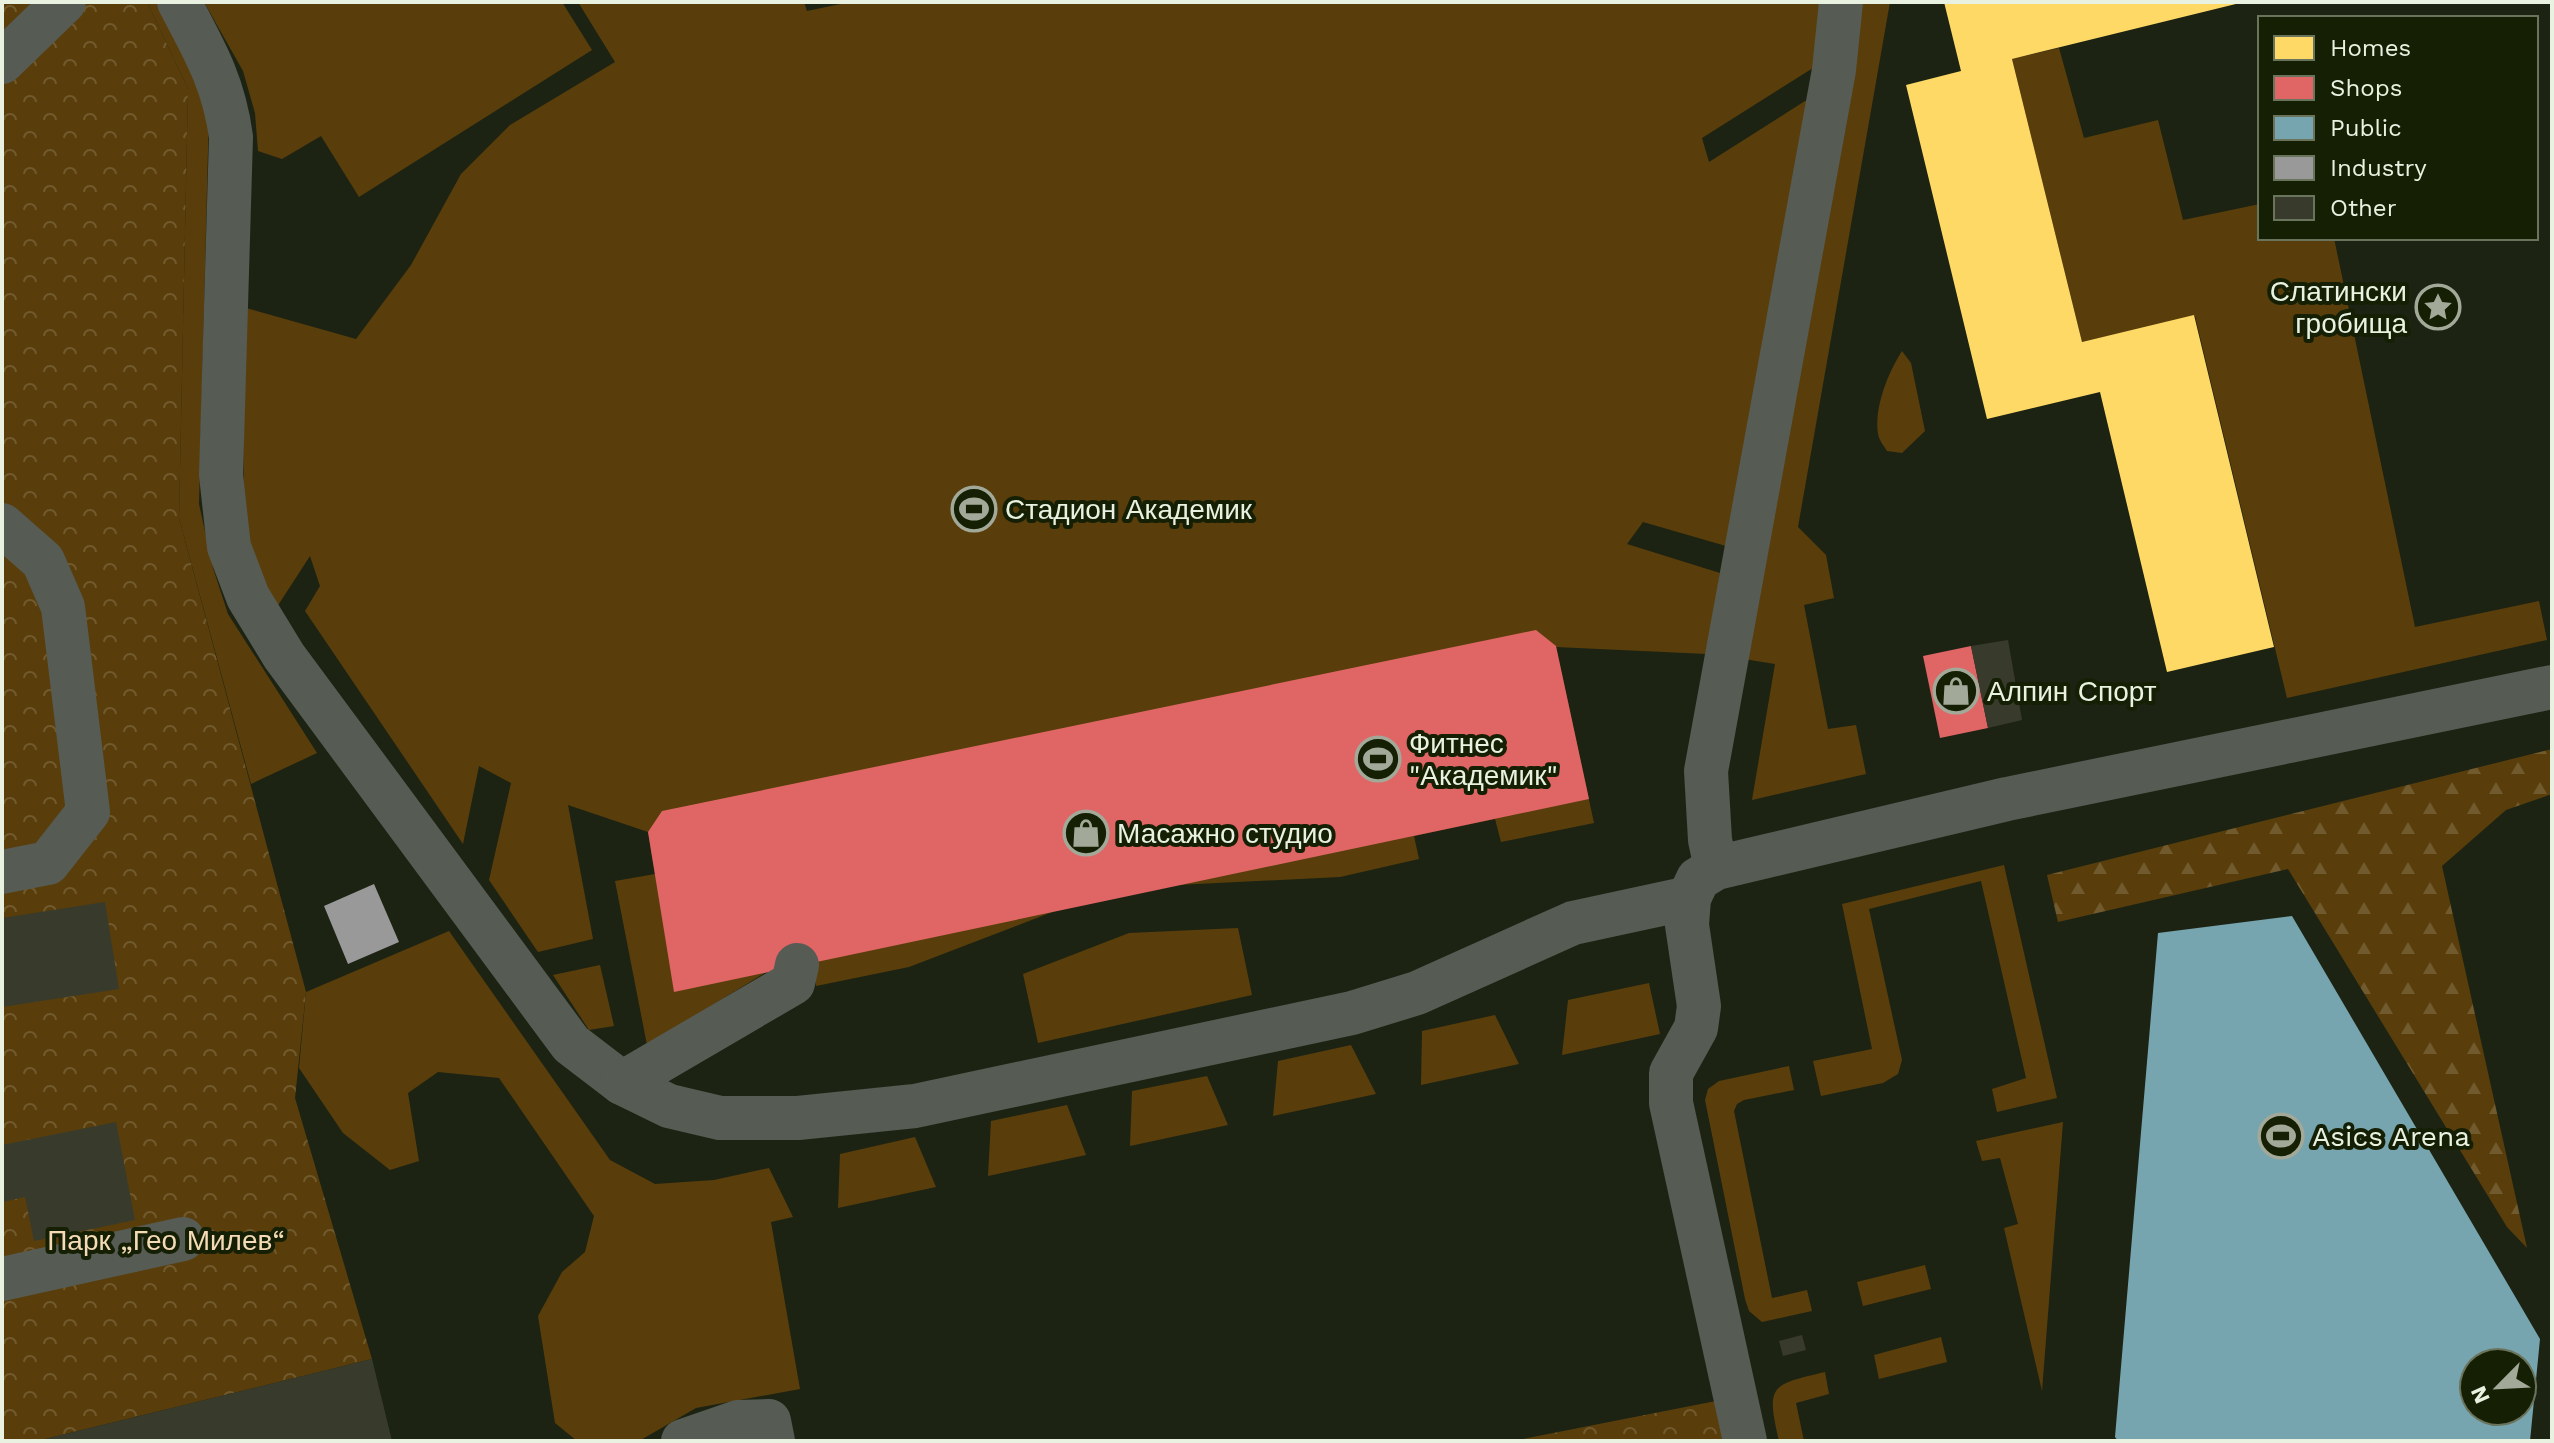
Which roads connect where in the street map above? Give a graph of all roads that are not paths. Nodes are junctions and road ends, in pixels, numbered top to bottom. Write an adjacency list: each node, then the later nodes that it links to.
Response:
1 (64, 2): 4 (lane)
2 (179, 2): 10 (lane)
3 (1841, 2): 8 (lane)
4 (2, 62)
5 (2, 525): 7 (lane)
6 (2552, 687): 8 (lane)
7 (2, 872)
8 (1702, 883): 10 (lane); 15 (lane)
9 (797, 965): 10 (lane)
10 (622, 1083)
11 (183, 1239): 12 (lane)
12 (2, 1279)
13 (683, 1441): 14 (lane)
14 (773, 1441)
15 (1745, 1441)

